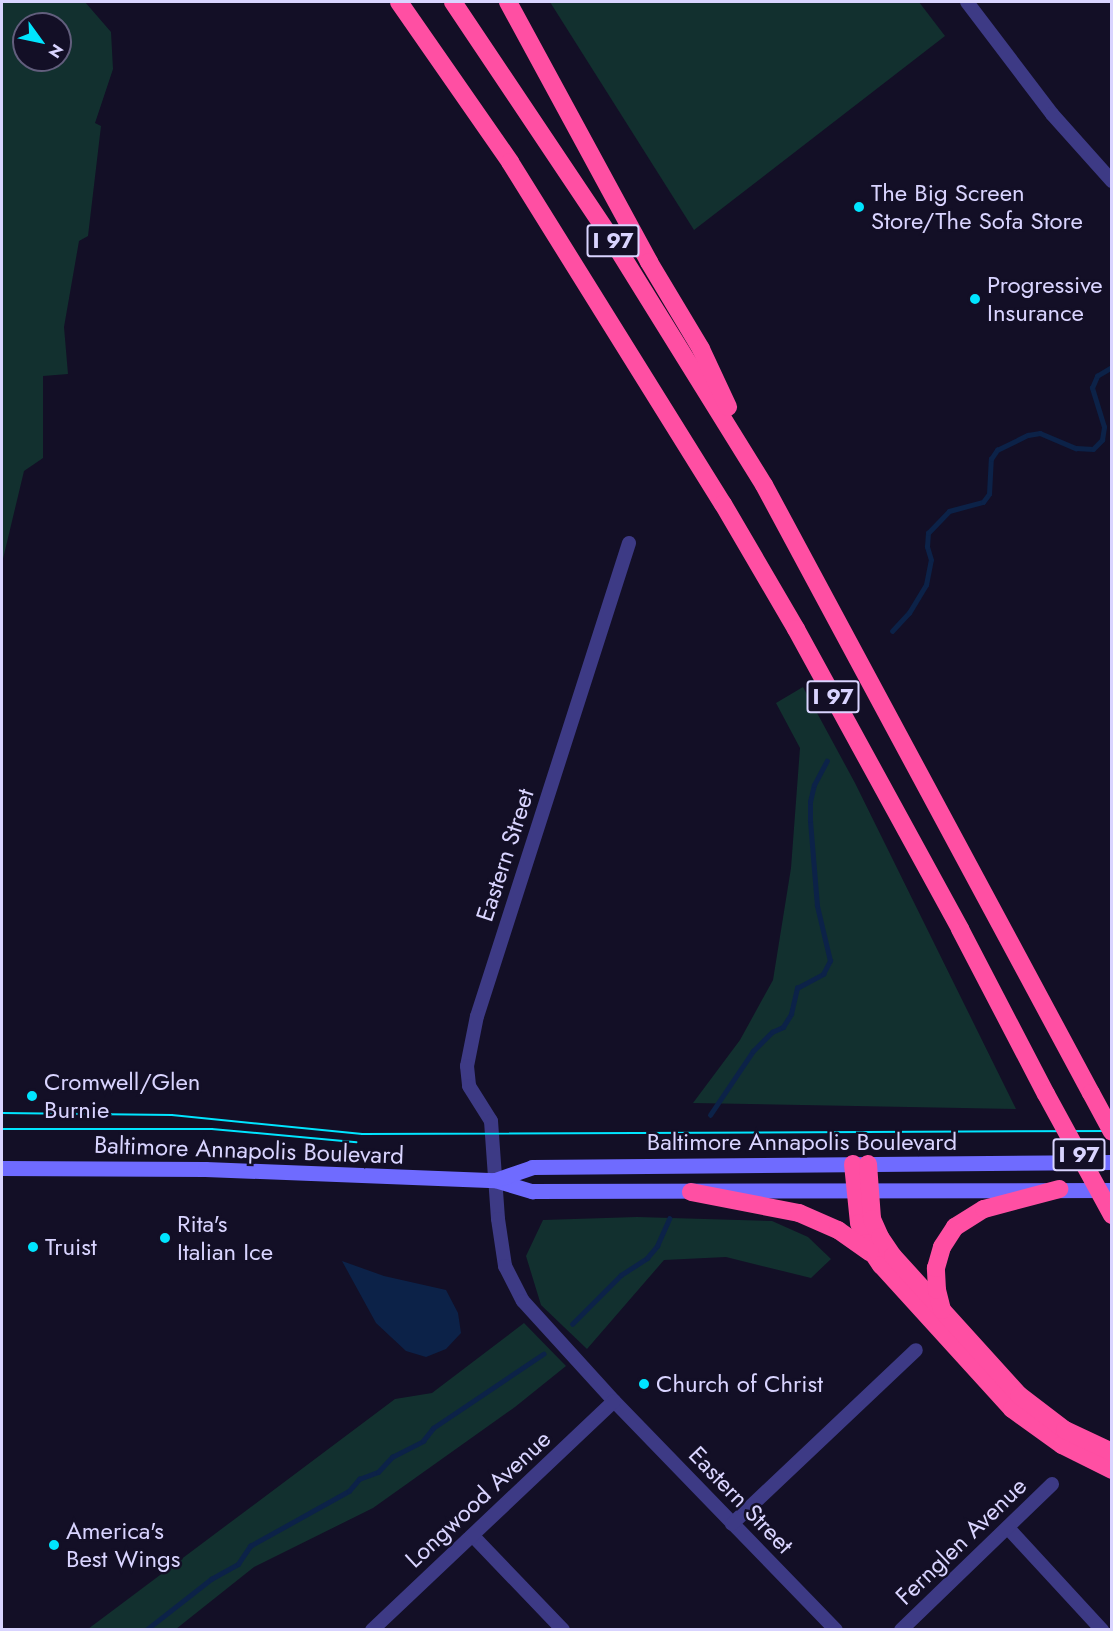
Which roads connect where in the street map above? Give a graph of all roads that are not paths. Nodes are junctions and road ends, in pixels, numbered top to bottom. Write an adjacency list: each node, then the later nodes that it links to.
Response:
1 (384, 2): 6 (highway)
2 (399, 2): 6 (highway, I 97)
3 (453, 2): 8 (highway, I 97)
4 (508, 2): 8 (highway)
5 (967, 2): 7 (street)
6 (510, 162): 19 (highway, I 97, bridge)
7 (1112, 181)
8 (764, 485): 10 (highway, I 97, bridge)
9 (629, 543): 14 (street, Eastern Street)
10 (1112, 1132)
11 (1112, 1162): 12 (main road, Baltimore Annapolis Boulevard)
12 (861, 1164): 14 (main road, Baltimore Annapolis Boulevard); 15 (highway)
13 (2, 1168): 14 (main road, Baltimore Annapolis Boulevard)
14 (495, 1180): 18 (main road, Baltimore Annapolis Boulevard); 23 (street, Eastern Street)
15 (862, 1190): 16 (main road, Baltimore Annapolis Boulevard); 18 (main road, Baltimore Annapolis Boulevard); 20 (highway); 21 (highway)
16 (1059, 1190): 17 (main road, Baltimore Annapolis Boulevard); 21 (highway)
17 (1112, 1190)
18 (691, 1192): 20 (highway)
19 (1112, 1215)
20 (871, 1253): 25 (highway)
21 (943, 1312): 24 (highway)
22 (916, 1350): 27 (street)
23 (614, 1401): 27 (street, Eastern Street); 29 (street, Longwood Avenue)
24 (1112, 1452)
25 (1112, 1470)
26 (1052, 1484): 28 (street, Fernglen Avenue)
27 (732, 1524): 32 (street, Eastern Street)
28 (1008, 1528): 33 (street, Fernglen Avenue); 34 (street)
29 (473, 1536): 30 (street, Longwood Avenue); 31 (street)
30 (372, 1629)
31 (563, 1629)
32 (836, 1629)
33 (901, 1629)
34 (1102, 1629)

